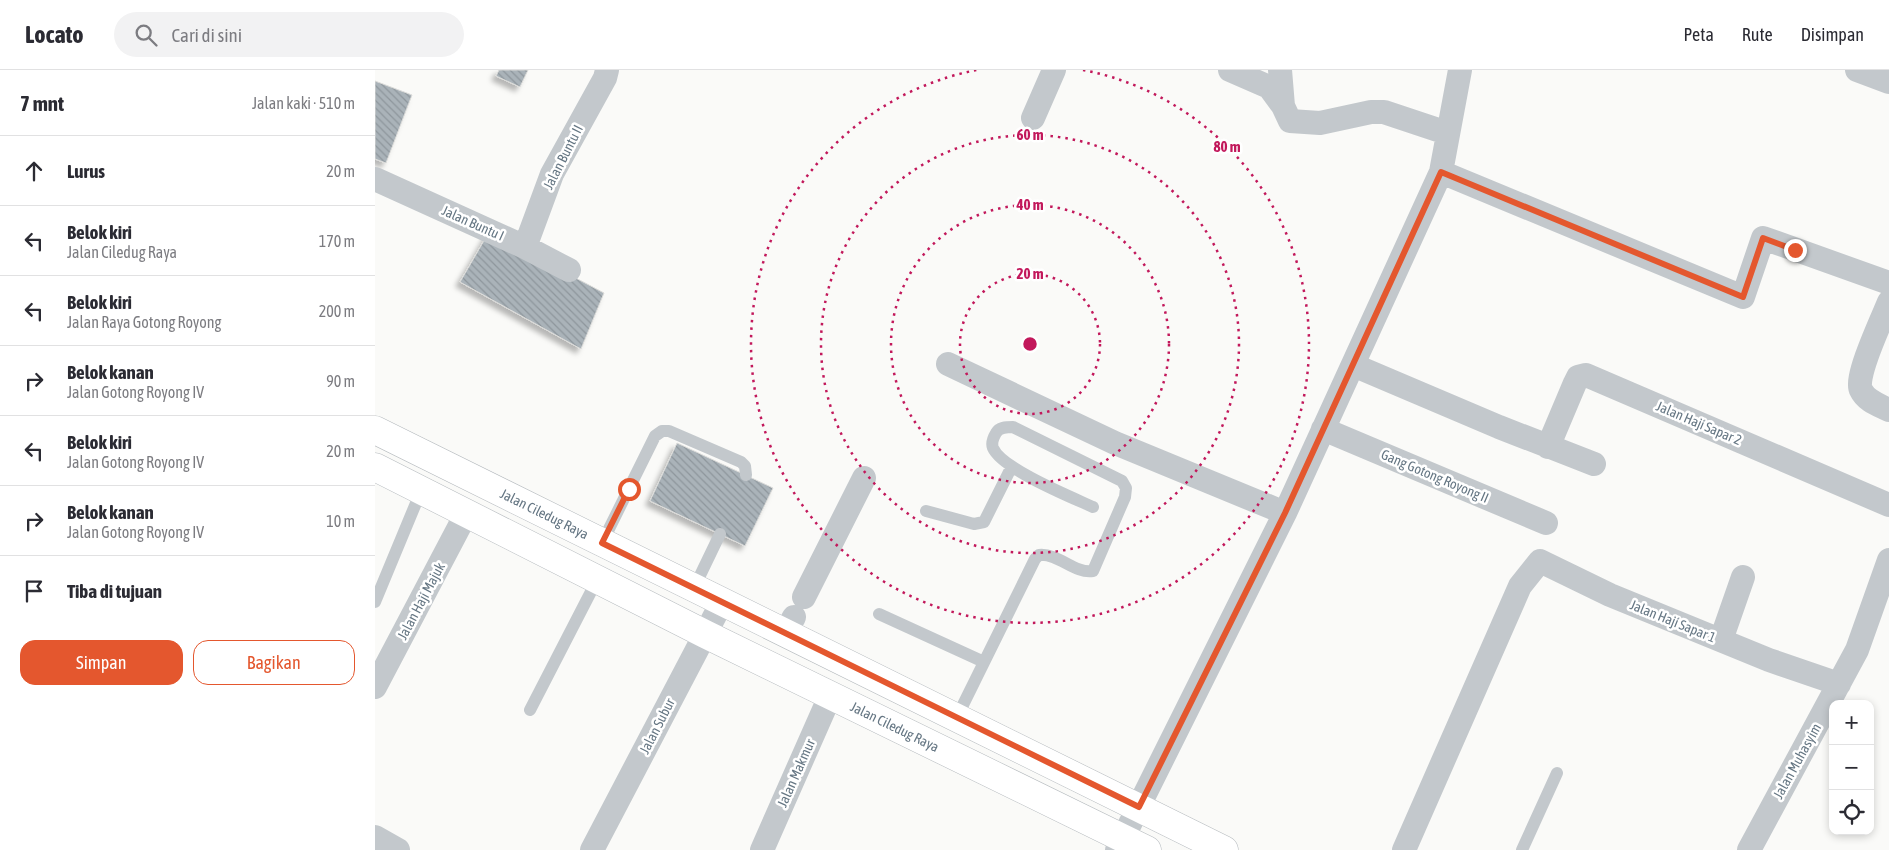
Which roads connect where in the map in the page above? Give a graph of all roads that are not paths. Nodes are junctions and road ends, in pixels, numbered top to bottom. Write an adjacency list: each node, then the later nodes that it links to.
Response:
1 (607, 70): 13 (street, Jalan Buntu II)
2 (1054, 70): 9 (street)
3 (1230, 70): 8 (street)
4 (1279, 70): 8 (street)
5 (1459, 70): 10 (street)
6 (1857, 70): 7 (street)
7 (1889, 82)
8 (1283, 106): 10 (street)
9 (1033, 118)
10 (1447, 133): 11 (street)
11 (1441, 172): 15 (street); 18 (street)
12 (375, 179): 13 (street, Jalan Buntu I)
13 (525, 247): 14 (street, Jalan Buntu I)
14 (569, 270)
15 (1889, 283)
16 (1889, 302): 19 (street)
17 (948, 364): 32 (street)
18 (1353, 365): 20 (street); 22 (street)
19 (1889, 410)
20 (1323, 429): 32 (street); 34 (street, Gang Gotong Royong II)
21 (375, 430): 36 (main road, Jalan Ciledug Raya)
22 (1548, 446): 23 (street); 29 (street, Jalan Haji Sapar 2)
23 (1593, 464)
24 (375, 467): 28 (main road, Jalan Ciledug Raya)
25 (1011, 468): 30 (lane); 31 (lane); 48 (lane)
26 (746, 475): 36 (lane)
27 (864, 478): 44 (street)
28 (421, 491): 33 (main road, Jalan Ciledug Raya); 41 (lane)
29 (1889, 505)
30 (1093, 508)
31 (926, 511)
32 (1285, 513): 55 (street)
33 (466, 514): 38 (main road, Jalan Ciledug Raya); 50 (street, Jalan Haji Majuk)
34 (1546, 523)
35 (720, 534): 40 (lane)
36 (602, 543): 38 (main road); 40 (main road, Jalan Ciledug Raya)
37 (1889, 560): 49 (street, Jalan Muhasyim)
38 (592, 578): 45 (main road, Jalan Ciledug Raya); 52 (lane)
39 (1743, 578): 47 (street)
40 (694, 588): 42 (main road, Jalan Ciledug Raya); 45 (main road)
41 (375, 602)
42 (722, 602): 44 (main road, Jalan Ciledug Raya); 46 (street, Jalan Subur)
43 (879, 614): 48 (lane)
44 (794, 615): 53 (main road, Jalan Ciledug Raya)
45 (677, 620): 46 (main road, Jalan Ciledug Raya)
46 (705, 634): 51 (main road, Jalan Ciledug Raya); 59 (street, Jalan Subur)
47 (1721, 640): 49 (street, Jalan Haji Sapar 1); 62 (street, Jalan Haji Sapar 1)
48 (984, 662): 53 (lane)
49 (1839, 684): 64 (street, Jalan Muhasyim)
50 (375, 687)
51 (830, 696): 57 (main road, Jalan Ciledug Raya); 60 (street, Jalan Makmur)
52 (530, 710)
53 (957, 717): 55 (main road, Jalan Ciledug Raya)
54 (1557, 773): 63 (lane)
55 (1139, 807): 57 (street); 61 (main road, Jalan Ciledug Raya)
56 (375, 837): 58 (street)
57 (1129, 846)
58 (398, 850)
59 (592, 850)
60 (762, 850)
61 (1224, 850)
62 (1404, 850)
63 (1522, 850)
64 (1749, 850)

